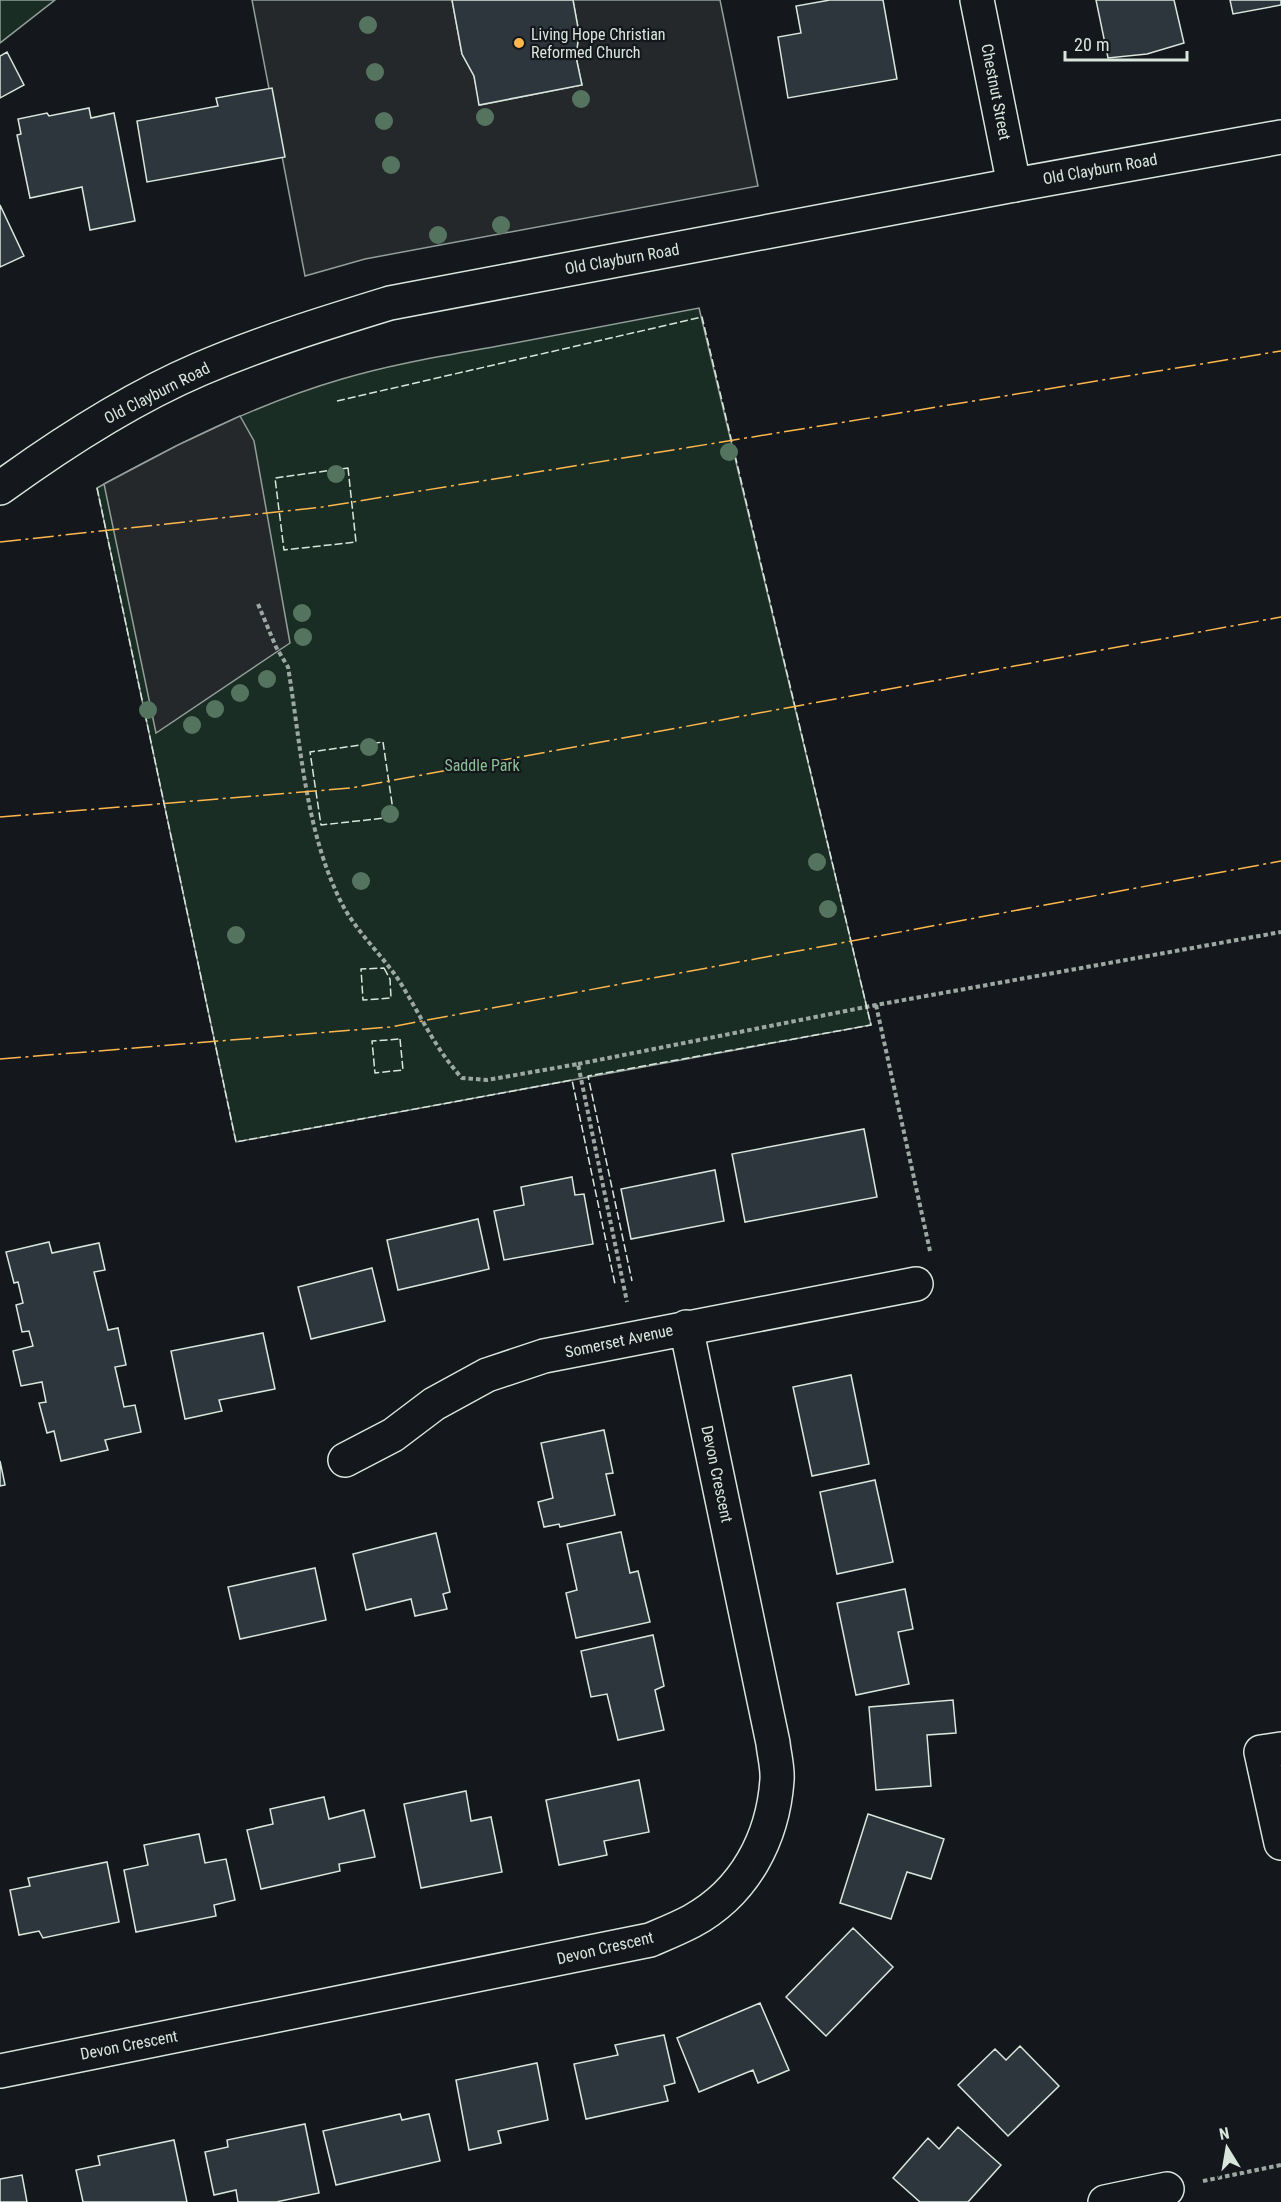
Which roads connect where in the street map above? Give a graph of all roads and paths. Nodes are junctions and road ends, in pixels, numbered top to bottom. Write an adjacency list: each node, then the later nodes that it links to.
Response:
1 (977, 0): 3 (street, Chestnut Street)
2 (1281, 137): 3 (street, Old Clayburn Road)
3 (1014, 185): 4 (street, Old Clayburn Road)
4 (0, 488)
5 (258, 604): 8 (path)
6 (1281, 932): 7 (path)
7 (876, 1005): 8 (path); 9 (path)
8 (578, 1064): 11 (path)
9 (924, 1271): 10 (street, Somerset Avenue)
10 (686, 1327): 11 (street, Somerset Avenue); 15 (street, Devon Crescent)
11 (634, 1338): 12 (street, Somerset Avenue)
12 (345, 1460)
13 (1271, 1751): 14 (street)
14 (1281, 1843)
15 (0, 2071)
16 (1281, 2165): 17 (path)
17 (1167, 2189): 18 (street)
18 (1105, 2202)

